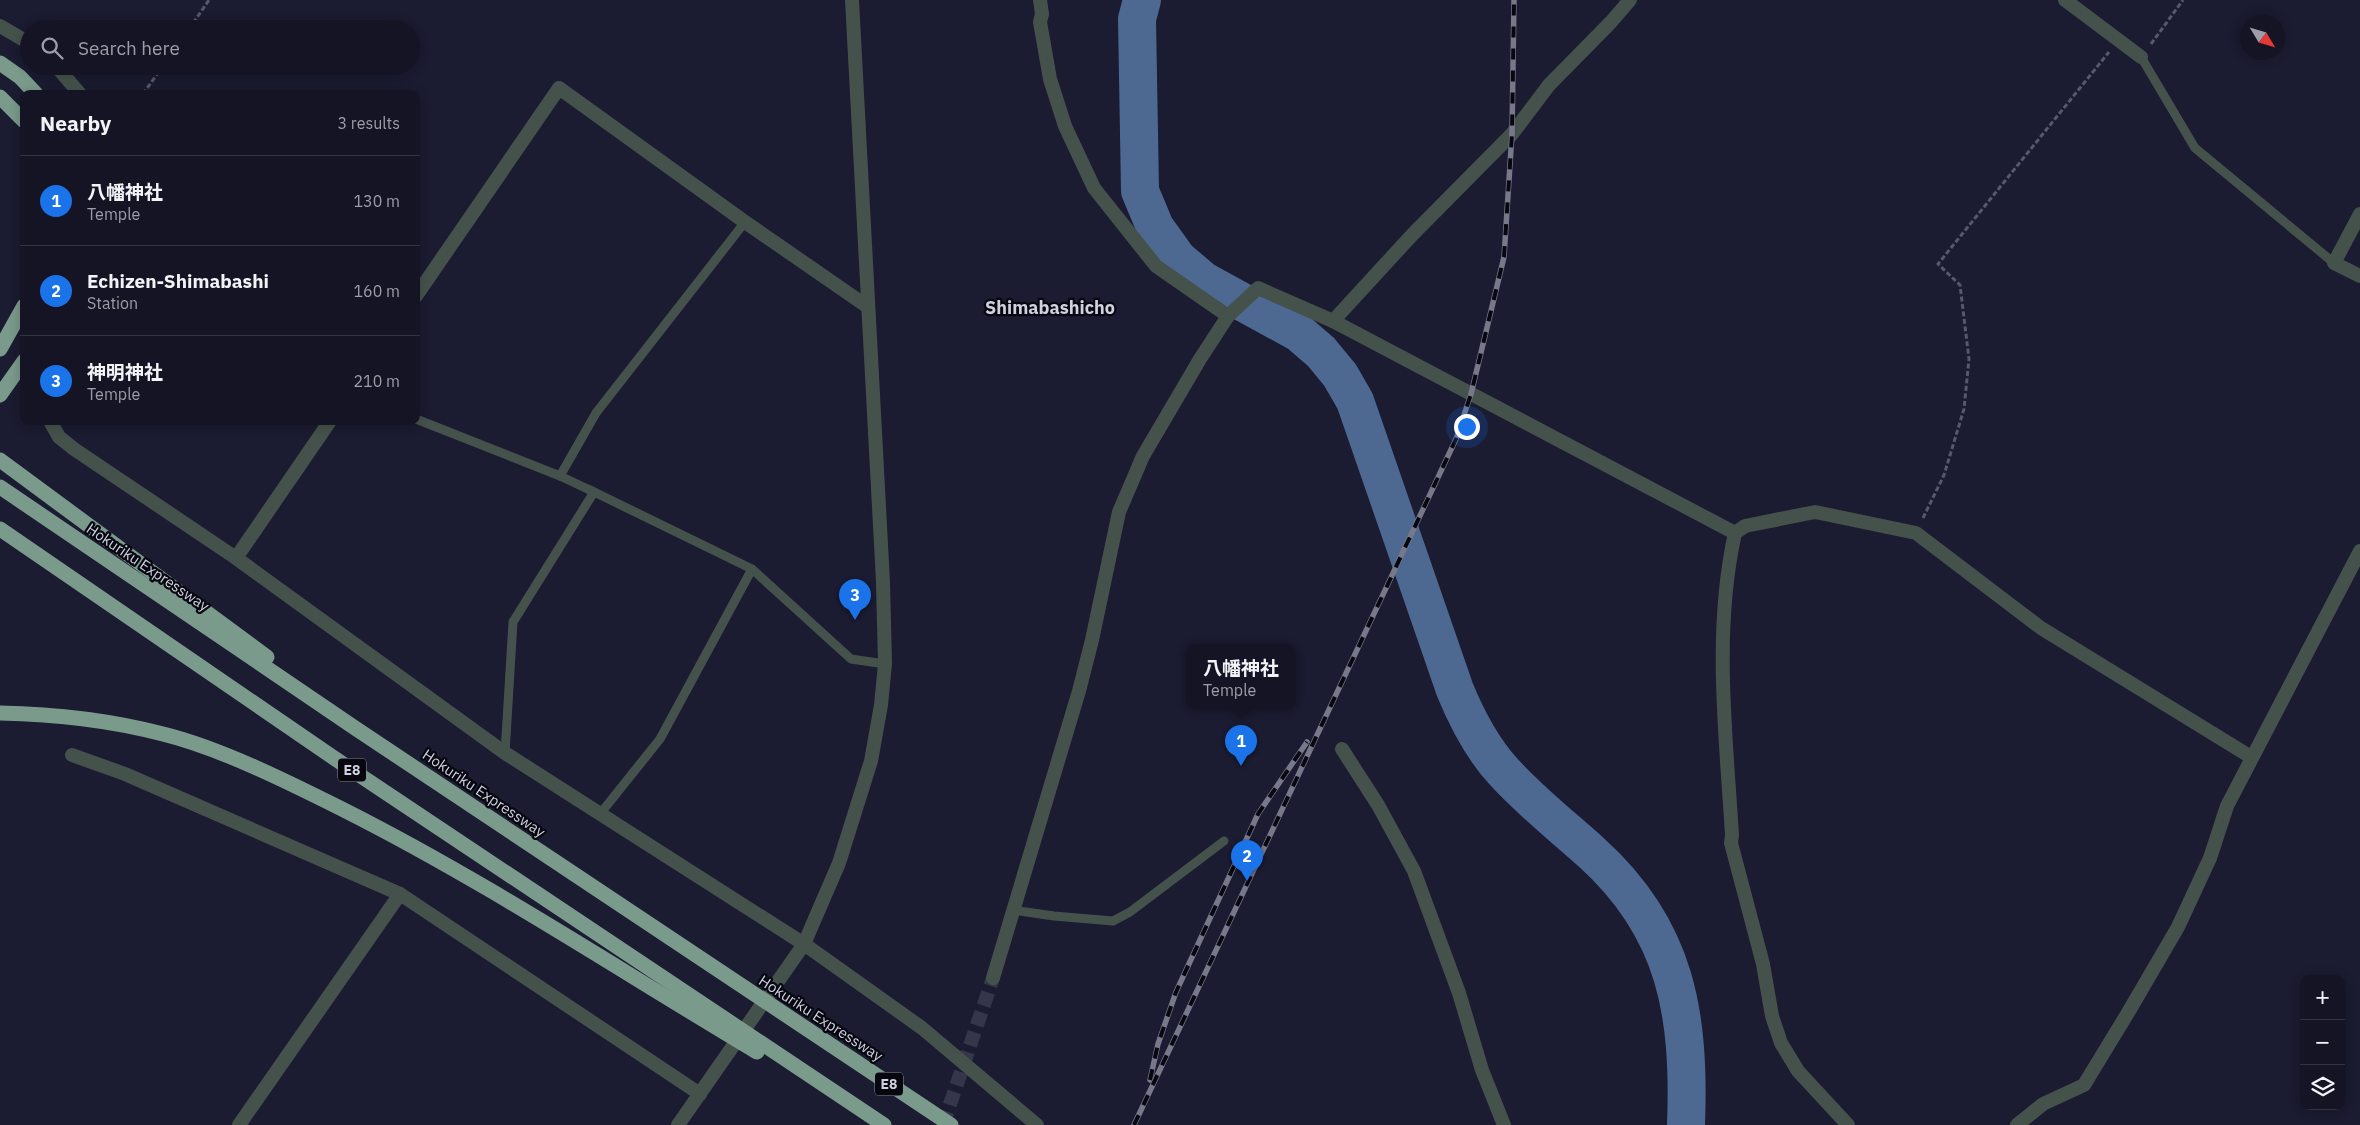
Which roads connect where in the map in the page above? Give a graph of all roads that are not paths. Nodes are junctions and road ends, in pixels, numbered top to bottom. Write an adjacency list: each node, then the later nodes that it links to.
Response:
1 (852, 0): 19 (street)
2 (1040, 0): 20 (street)
3 (1630, 0): 22 (street)
4 (2066, 0): 7 (street)
5 (0, 26): 6 (street)
6 (20, 38)
7 (2141, 57): 16 (lane)
8 (0, 63): 10 (highway)
9 (64, 75): 11 (street)
10 (32, 90)
11 (77, 90)
12 (0, 98): 13 (highway)
13 (20, 117)
14 (2360, 214): 16 (street)
15 (745, 222): 18 (street); 19 (street); 30 (lane)
16 (2334, 263): 17 (street)
17 (2360, 276)
18 (420, 290)
19 (868, 307): 38 (street)
20 (1232, 312): 22 (street); 48 (street)
21 (20, 313): 23 (highway)
22 (1333, 321): 34 (street)
23 (0, 349)
24 (20, 367): 25 (highway)
25 (0, 395)
26 (420, 421): 30 (lane)
27 (52, 425): 36 (street)
28 (327, 425): 36 (street)
29 (0, 460): 40 (highway)
30 (560, 476): 32 (lane)
31 (3, 488): 40 (highway, Hokuriku Expressway / E8)
32 (594, 492): 37 (lane); 42 (lane)
33 (0, 529): 51 (highway, E8)
34 (1735, 533): 44 (street); 59 (street)
35 (2360, 551): 44 (street)
36 (236, 558): 42 (street)
37 (752, 569): 38 (lane); 45 (lane)
38 (885, 664): 49 (street)
39 (0, 713): 51 (highway)
40 (356, 728): 56 (highway, Hokuriku Expressway / E8)
41 (1342, 749): 58 (street)
42 (504, 753): 45 (street)
43 (72, 755): 47 (street)
44 (2251, 757): 60 (street)
45 (600, 814): 49 (street)
46 (1224, 841): 48 (lane)
47 (400, 894): 52 (street); 53 (street)
48 (1013, 910): 50 (street)
49 (804, 944): 52 (street); 57 (street)
50 (993, 978)
51 (702, 1012): 55 (highway, E8)
52 (700, 1094): 54 (street)
53 (239, 1125)
54 (678, 1125)
55 (883, 1125)
56 (951, 1125)
57 (1037, 1125)
58 (1504, 1125)
59 (1848, 1125)
60 (2017, 1125)

